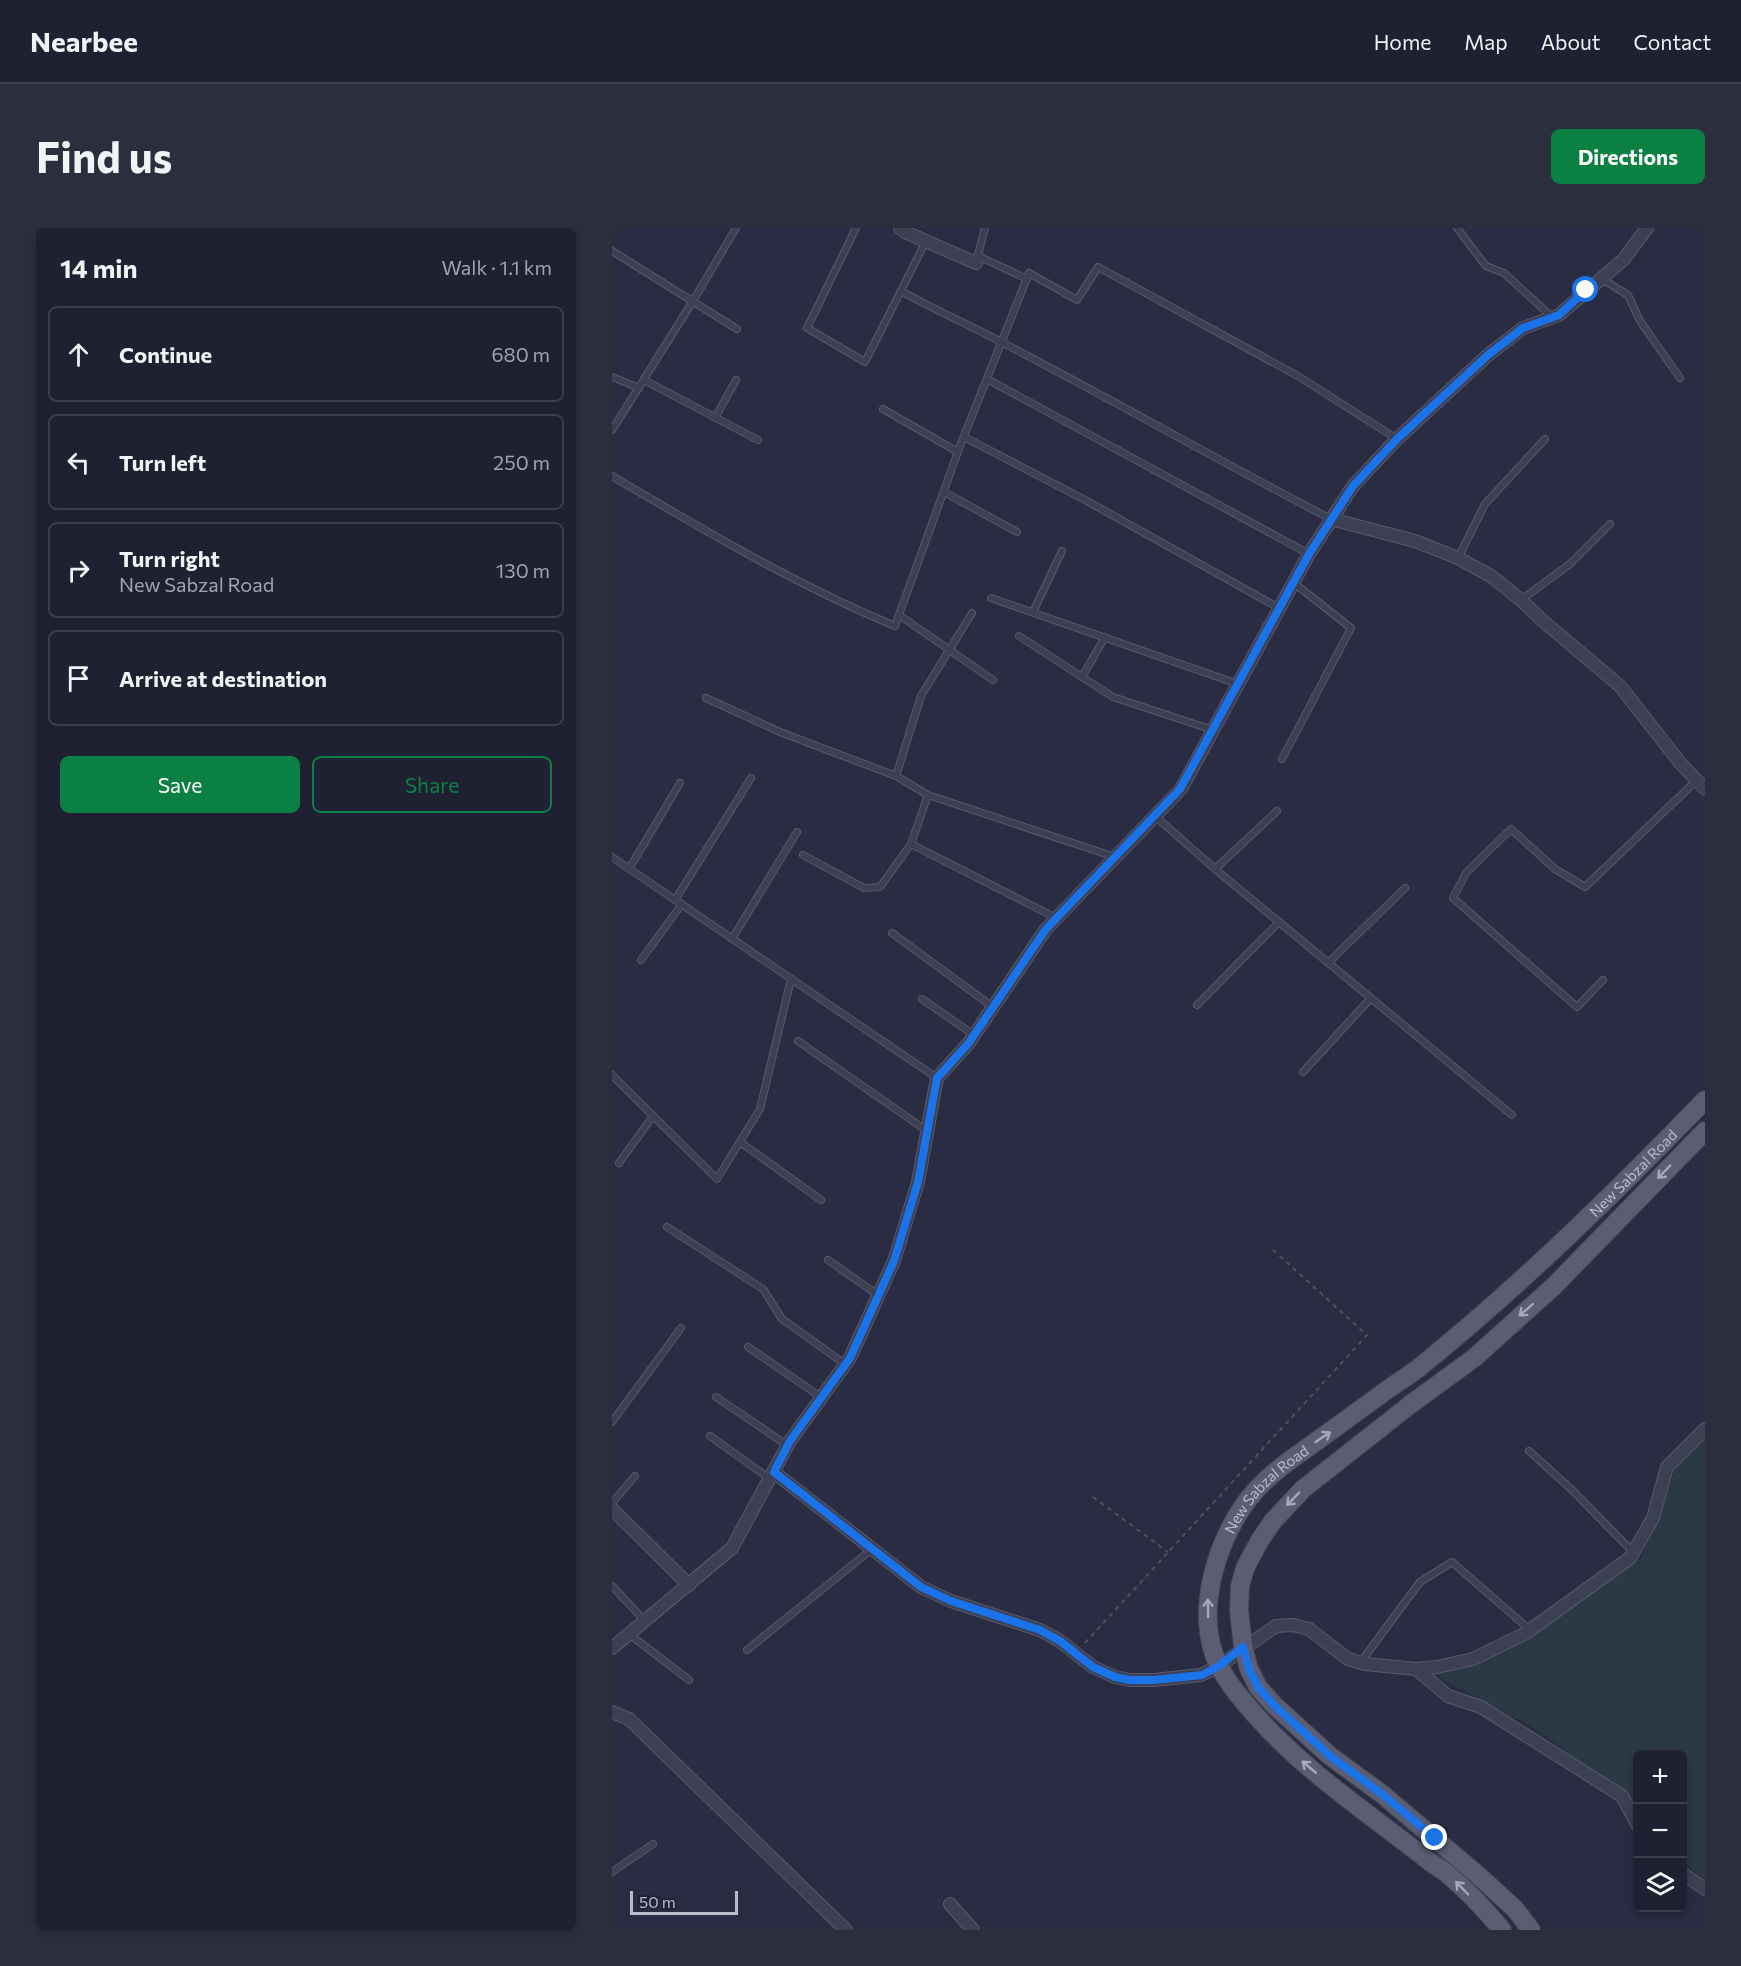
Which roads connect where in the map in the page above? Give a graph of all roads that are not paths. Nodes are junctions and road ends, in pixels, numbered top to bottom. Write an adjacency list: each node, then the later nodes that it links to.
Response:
1 (736, 228): 13 (lane)
2 (856, 228): 12 (lane)
3 (900, 228): 7 (street)
4 (985, 228): 9 (lane)
5 (1456, 228): 14 (lane)
6 (1647, 228): 10 (street)
7 (926, 241): 9 (street); 12 (lane)
8 (612, 251): 13 (lane)
9 (977, 259): 11 (lane)
10 (1600, 278): 14 (street); 18 (lane)
11 (1027, 279): 16 (lane); 27 (lane)
12 (902, 291): 16 (lane)
13 (693, 301): 15 (lane); 20 (lane)
14 (1552, 317): 27 (street)
15 (736, 329)
16 (1002, 342): 19 (lane); 33 (lane)
17 (612, 376): 22 (lane)
18 (1680, 378)
19 (987, 379): 26 (lane); 37 (lane)
20 (644, 380): 22 (lane); 24 (lane)
21 (736, 380): 24 (lane)
22 (639, 388): 25 (lane)
23 (883, 409): 30 (lane)
24 (715, 418): 29 (lane)
25 (612, 430)
26 (964, 437): 30 (lane); 42 (lane)
27 (1397, 439): 33 (street)
28 (1545, 439): 38 (lane)
29 (758, 440)
30 (958, 452): 32 (lane)
31 (612, 476): 45 (lane)
32 (944, 492): 35 (lane); 45 (lane)
33 (1331, 519): 37 (street); 38 (street)
34 (1610, 524): 41 (lane)
35 (1017, 532)
36 (1062, 551): 43 (lane)
37 (1309, 554): 39 (street)
38 (1458, 558): 41 (street)
39 (1293, 582): 42 (street); 54 (lane)
40 (991, 598): 43 (lane)
41 (1521, 600): 58 (street)
42 (1279, 608): 51 (street)
43 (1033, 612): 47 (lane)
44 (972, 613): 48 (lane)
45 (898, 615): 48 (lane)
46 (1019, 636): 49 (lane)
47 (1105, 637): 49 (lane); 51 (lane)
48 (949, 650): 50 (lane); 55 (lane)
49 (1082, 677): 53 (lane)
50 (993, 680)
51 (1238, 684): 53 (street)
52 (706, 698): 55 (lane)
53 (1213, 730): 61 (street)
54 (1282, 759)
55 (896, 776): 59 (lane)
56 (751, 778): 70 (lane)
57 (680, 783): 67 (lane)
58 (1701, 785): 79 (lane)
59 (928, 795): 63 (lane); 66 (lane)
60 (1277, 811): 68 (lane)
61 (1155, 816): 66 (street); 68 (lane)
62 (797, 832): 75 (lane)
63 (910, 844): 64 (lane); 72 (lane)
64 (803, 855)
65 (612, 857): 67 (lane)
66 (1115, 857): 72 (street)
67 (630, 869): 70 (lane)
68 (1215, 869): 73 (lane)
69 (1405, 888): 77 (lane)
70 (675, 900): 71 (lane)
71 (682, 904): 75 (lane); 76 (lane)
72 (1056, 918): 83 (street)
73 (1279, 922): 77 (lane); 82 (lane)
74 (892, 933): 83 (lane)
75 (732, 939): 78 (lane)
76 (641, 960)
77 (1328, 963): 80 (lane)
78 (790, 979): 88 (lane); 94 (lane)
79 (1603, 980)
80 (1371, 998): 86 (lane); 90 (lane)
81 (922, 999): 84 (lane)
82 (1197, 1005)
83 (993, 1007): 84 (street)
84 (974, 1035): 88 (street)
85 (798, 1041): 92 (lane)
86 (1303, 1072)
87 (612, 1075): 91 (lane)
88 (937, 1078): 92 (street)
89 (1705, 1100): 125 (main road, New Sabzal Road, one-way to 89)
90 (1512, 1115)
91 (653, 1116): 94 (lane); 95 (lane)
92 (927, 1131): 99 (street)
93 (1705, 1131): 121 (main road, New Sabzal Road, one-way to 121)
94 (740, 1142): 96 (lane)
95 (619, 1163)
96 (821, 1200)
97 (667, 1227): 102 (lane)
98 (828, 1260): 99 (lane)
99 (879, 1296): 102 (street)
100 (681, 1328): 105 (lane)
101 (747, 1347): 104 (lane)
102 (846, 1364): 104 (street)
103 (716, 1397): 108 (lane)
104 (822, 1398): 108 (street)
105 (612, 1422)
106 (1705, 1429): 115 (street)
107 (710, 1436): 111 (lane)
108 (788, 1446): 111 (street)
109 (1529, 1451): 115 (lane)
110 (635, 1476): 112 (lane)
111 (772, 1476): 114 (street); 116 (street)
112 (612, 1503)
113 (612, 1509): 116 (street)
114 (872, 1548): 123 (lane); 125 (street)
115 (1633, 1552): 119 (street)
116 (689, 1585): 118 (street)
117 (612, 1586): 118 (lane)
118 (646, 1621): 120 (street)
119 (1530, 1631): 124 (lane); 126 (street)
120 (629, 1634): 122 (street); 127 (lane)
121 (1243, 1647): 124 (street); 125 (street); 138 (main road, New Sabzal Road)
122 (612, 1648)
123 (747, 1650)
124 (1360, 1663): 126 (street)
125 (1219, 1666): 137 (main road, New Sabzal Road, one-way to 125)
126 (1416, 1669): 129 (street)
127 (689, 1680)
128 (612, 1712): 135 (street)
129 (1633, 1817)
130 (653, 1844): 131 (lane)
131 (612, 1872)
132 (1687, 1876): 133 (street)
133 (1705, 1889)
134 (950, 1904): 136 (street)
135 (846, 1930)
136 (973, 1930)
137 (1502, 1930)
138 (1531, 1930)

